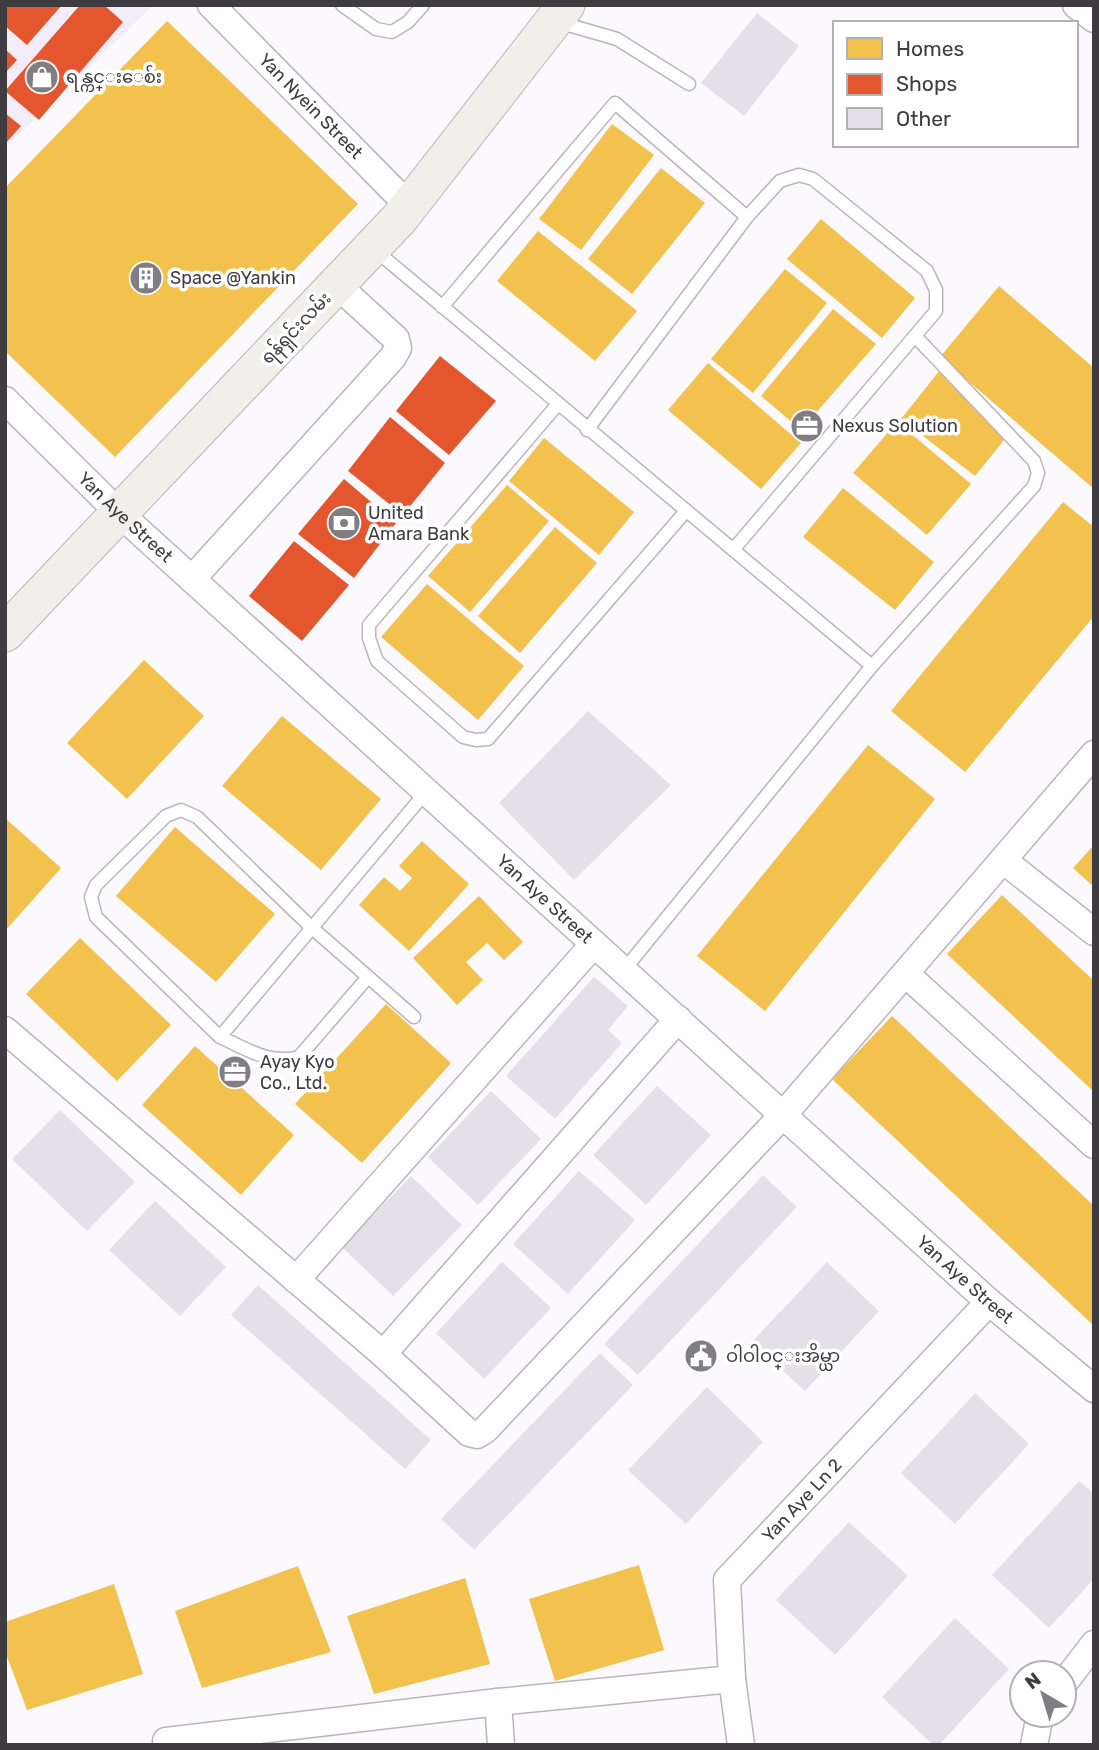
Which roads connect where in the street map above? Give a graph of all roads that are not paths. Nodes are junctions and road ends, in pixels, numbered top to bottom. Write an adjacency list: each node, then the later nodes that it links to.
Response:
1 (211, 5): 8 (street, Yan Nyein Street)
2 (342, 5): 3 (lane)
3 (423, 5)
4 (1076, 5): 6 (street)
5 (560, 13): 7 (lane); 8 (main road, ရန်ရှင်းလမ်း)
6 (1094, 19)
7 (689, 85)
8 (409, 206): 10 (main road, ရန်ရှင်းလမ်း)
9 (747, 217): 12 (lane); 13 (lane); 16 (lane)
10 (372, 248): 11 (main road, ရန်ရှင်းလမ်း); 12 (lane)
11 (337, 285): 18 (main road, ရန်ရှင်းလမ်း); 20 (street)
12 (442, 307): 15 (lane)
13 (915, 337): 19 (lane); 22 (lane)
14 (5, 400): 18 (street, Yan Aye Street)
15 (558, 404): 16 (lane); 17 (lane)
16 (587, 430): 17 (lane)
17 (686, 511): 19 (lane)
18 (119, 513): 20 (street, Yan Aye Street); 21 (main road, ရန်ရှင်းလမ်း)
19 (733, 550): 22 (lane)
20 (192, 579): 24 (street, Yan Aye Street)
21 (5, 633)
22 (872, 666): 29 (lane)
23 (1094, 754): 25 (street)
24 (426, 792): 26 (lane); 28 (street, Yan Aye Street)
25 (1003, 860): 27 (street); 30 (street)
26 (311, 927): 31 (lane); 35 (lane); 35 (lane)
27 (1094, 932)
28 (594, 944): 29 (street, Yan Aye Street); 38 (street)
29 (624, 970): 33 (street, Yan Aye Street)
30 (906, 974): 36 (street); 37 (street)
31 (368, 977): 32 (lane); 35 (lane)
32 (414, 1017)
33 (678, 1019): 36 (street, Yan Aye Street); 40 (street)
34 (5, 1030): 38 (street)
35 (220, 1037)
36 (783, 1115): 39 (street, Yan Aye Street); 40 (street)
37 (1094, 1144)
38 (296, 1280): 40 (street)
39 (989, 1302): 41 (street, Yan Aye Street); 44 (street, Yan Aye Ln 2)
40 (383, 1354)
41 (1093, 1387)
42 (1094, 1644): 43 (street)
43 (1078, 1665)
44 (732, 1679): 45 (street); 48 (street, Yan Aye Ln 2)
45 (498, 1702): 46 (street); 47 (street)
46 (166, 1741)
47 (501, 1745)
48 (741, 1745)

